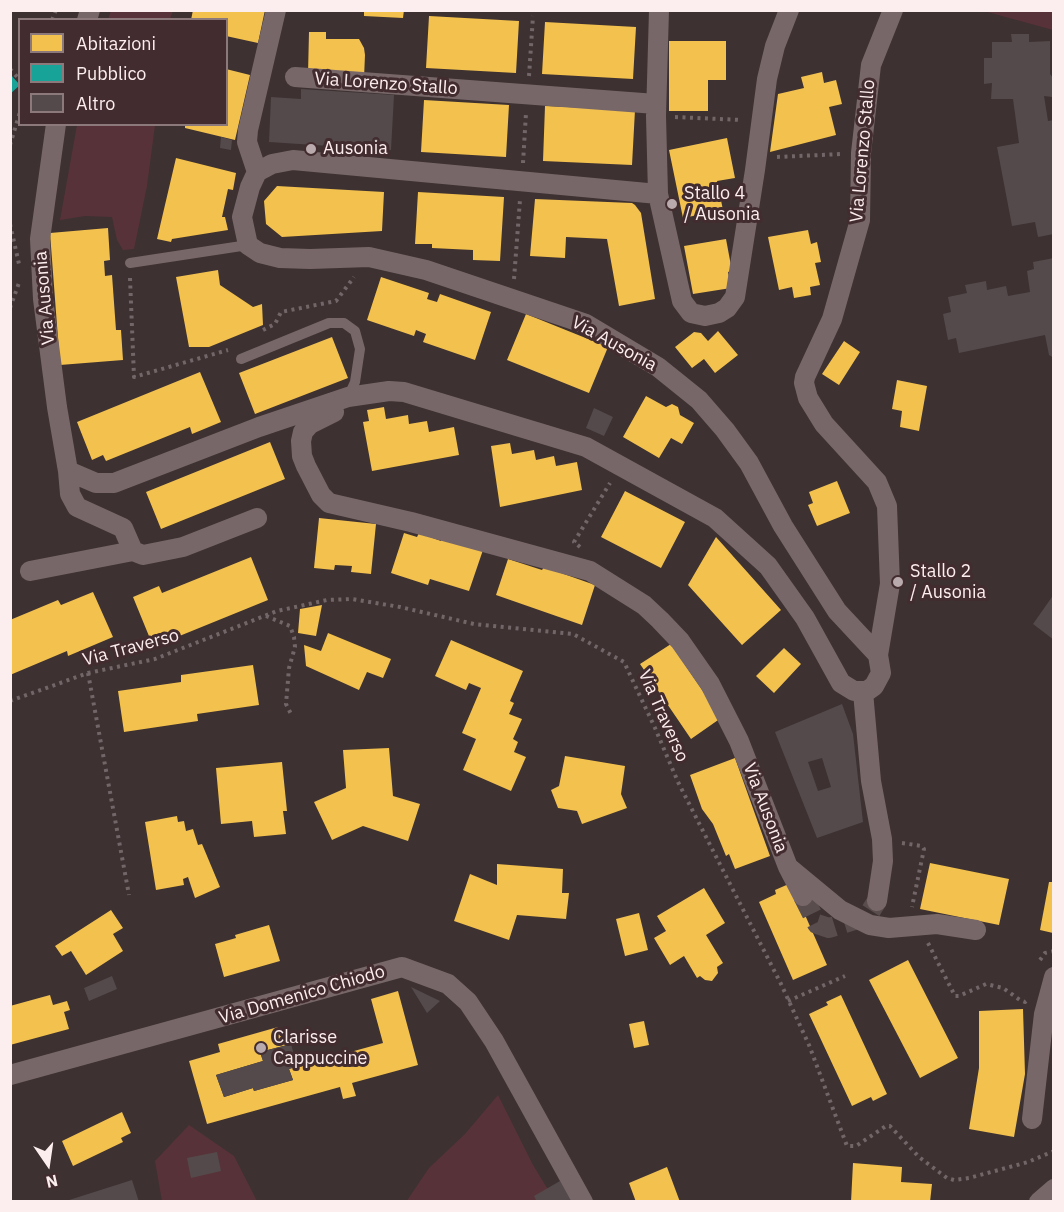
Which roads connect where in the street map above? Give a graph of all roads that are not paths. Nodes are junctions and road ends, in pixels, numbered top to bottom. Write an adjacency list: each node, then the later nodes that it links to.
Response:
1 (276, 10): 8 (street)
2 (659, 10): 6 (street)
3 (789, 10): 9 (street)
4 (893, 10): 18 (street, Via Lorenzo Stallo)
5 (295, 77): 6 (street, Via Lorenzo Stallo)
6 (656, 104): 9 (street)
7 (56, 126): 14 (street, Via Ausonia)
8 (257, 172): 9 (street); 10 (street)
9 (658, 194)
10 (248, 245): 11 (lane); 18 (street, Via Ausonia)
11 (130, 262)
12 (241, 359): 13 (lane)
13 (348, 397): 14 (street); 19 (street); 20 (street, Via Ausonia)
14 (68, 471): 16 (street, Via Ausonia)
15 (257, 518): 16 (street)
16 (132, 551): 17 (street)
17 (30, 571)
18 (878, 655): 19 (street)
19 (863, 692): 22 (street)
20 (788, 867): 21 (street, Via Ausonia); 23 (street, Via Ausonia)
21 (803, 896)
22 (877, 901)
23 (976, 930)
24 (1053, 977): 26 (street)
25 (10, 1075): 28 (street, Via Domenico Chiodo)
26 (1032, 1119)
27 (1053, 1189): 29 (street)
28 (583, 1202)
29 (1039, 1202)

